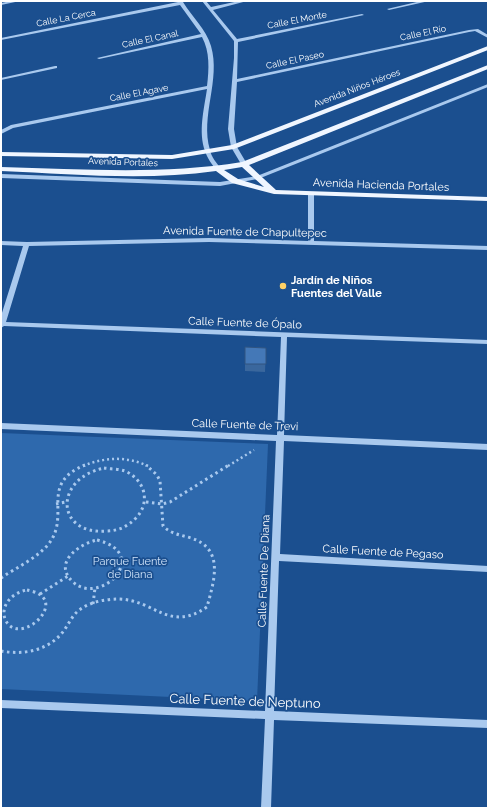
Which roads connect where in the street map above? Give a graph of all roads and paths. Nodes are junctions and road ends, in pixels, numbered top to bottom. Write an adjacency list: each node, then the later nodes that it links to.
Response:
1 (18, 1): 6 (street)
2 (204, 1): 7 (street)
3 (245, 1): 7 (street)
4 (428, 1): 8 (street)
5 (180, 2): 10 (street); 12 (street, Calle La Cerca)
6 (1, 4)
7 (210, 9): 13 (street)
8 (389, 9)
9 (362, 15): 13 (street, Calle El Monte)
10 (204, 35): 16 (street, Calle El Canal); 22 (street)
11 (488, 37): 15 (street, Calle El Río)
12 (1, 39)
13 (236, 41): 20 (street)
14 (488, 48): 24 (main road, Avenida Niños Héroes)
15 (360, 54): 20 (street, Calle El Paseo)
16 (99, 58)
17 (55, 67): 19 (street)
18 (488, 67): 27 (main road)
19 (1, 79)
20 (234, 81): 24 (street)
21 (488, 85): 31 (street)
22 (210, 87): 23 (street, Calle El Agave); 25 (street)
23 (1, 132)
24 (234, 147): 25 (main road, Avenida Portales); 27 (street)
25 (207, 152): 26 (main road, Avenida Portales); 29 (street)
26 (1, 154)
27 (244, 164): 29 (main road, Avenida Portales); 31 (main road)
28 (1, 169): 29 (main road, Avenida Portales)
29 (218, 169): 32 (main road, Avenida Hacienda Portales)
30 (1, 176): 32 (street)
31 (258, 177): 32 (street); 33 (main road)
32 (235, 181): 33 (main road, Avenida Hacienda Portales)
33 (274, 192): 34 (main road, Avenida Hacienda Portales)
34 (311, 194): 35 (main road, Avenida Hacienda Portales); 36 (street)
35 (488, 199)
36 (311, 242): 38 (street, Avenida Fuente de Chapultepec); 39 (street, Avenida Fuente de Chapultepec)
37 (1, 243): 38 (street, Avenida Fuente de Chapultepec)
38 (27, 244): 40 (street)
39 (488, 248)
40 (1, 325): 41 (street, Calle Fuente de Ópalo)
41 (284, 335): 42 (street, Calle Fuente de Ópalo); 44 (street, Calle Fuente De Diana)
42 (488, 342)
43 (1, 426): 44 (street, Calle Fuente de Trevi)
44 (278, 437): 45 (street, Calle Fuente de Trevi); 49 (path); 52 (street, Calle Fuente De Diana)
45 (488, 447)
46 (66, 502): 47 (path); 48 (path); 50 (path)
47 (146, 502): 49 (path); 50 (path)
48 (56, 504): 49 (path); 55 (path)
49 (162, 504): 58 (path)
50 (98, 533): 51 (path)
51 (97, 540): 54 (path); 56 (path)
52 (276, 557): 53 (street, Calle Fuente de Pegaso); 61 (street, Calle Fuente De Diana)
53 (488, 569)
54 (68, 575): 56 (path); 57 (path)
55 (1, 578)
56 (94, 588): 58 (path)
57 (40, 594): 57 (path)
58 (93, 604): 59 (path)
59 (1, 651)
60 (1, 704): 61 (street, Calle Fuente de Neptuno)
61 (270, 715): 62 (street, Calle Fuente de Neptuno); 63 (street, Calle Fuente De Diana)
62 (488, 724)
63 (266, 808)

